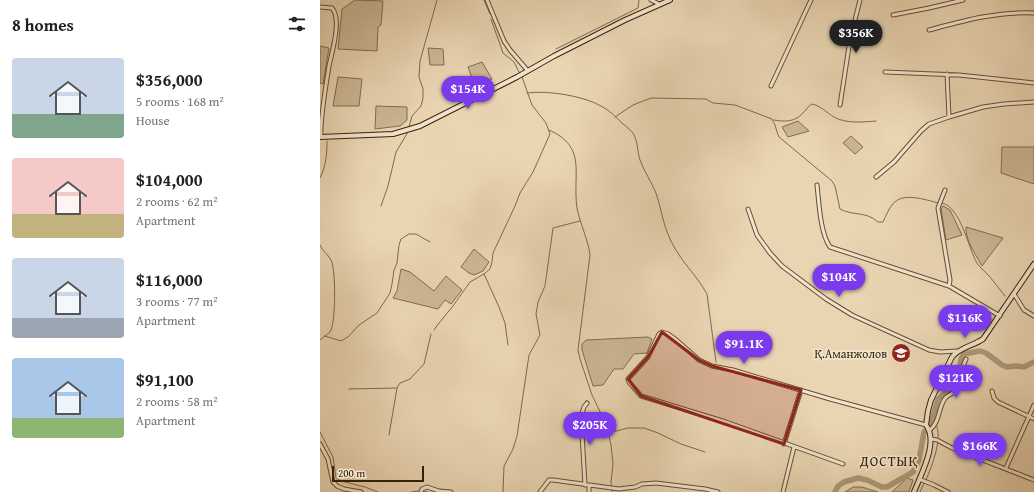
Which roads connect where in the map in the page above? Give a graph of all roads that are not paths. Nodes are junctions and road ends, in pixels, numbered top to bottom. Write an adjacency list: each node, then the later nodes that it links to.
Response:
1 (487, 0): 12 (street)
2 (651, 0): 7 (street)
3 (670, 0): 7 (main road)
4 (811, 0): 16 (street)
5 (860, 0): 18 (street)
6 (963, 0): 10 (street)
7 (660, 4): 12 (main road)
8 (320, 7): 20 (street)
9 (1034, 12): 11 (street)
10 (893, 14)
11 (929, 30)
12 (528, 71): 20 (main road)
13 (885, 72): 14 (street)
14 (947, 74): 15 (street); 19 (street)
15 (1034, 83)
16 (771, 86)
17 (1034, 102): 19 (street)
18 (840, 105)
19 (950, 116): 21 (street)
20 (320, 137)
21 (876, 177)
22 (817, 185): 26 (street)
23 (945, 190): 26 (street)
24 (748, 209): 30 (street)
25 (1034, 264): 27 (main road)
26 (949, 286): 28 (street)
27 (1014, 294): 28 (main road); 29 (street)
28 (1000, 316): 30 (main road)
29 (1034, 316)
30 (957, 352): 38 (main road)
31 (966, 359): 39 (street)
32 (802, 390): 38 (street); 42 (street); 42 (street)
33 (992, 390): 36 (street)
34 (587, 403): 49 (street)
35 (1034, 405): 36 (street)
36 (1029, 416): 37 (street); 46 (street)
37 (1034, 419)
38 (926, 425): 39 (main road)
39 (930, 430): 40 (main road)
40 (931, 439): 46 (street); 47 (main road)
41 (320, 444): 44 (street)
42 (784, 444): 43 (street)
43 (794, 447): 45 (street); 57 (street)
44 (321, 450): 51 (street)
45 (843, 464)
46 (1006, 468): 48 (street)
47 (919, 479): 58 (main road); 59 (street)
48 (1034, 480)
49 (585, 485): 50 (street); 54 (street)
50 (589, 485): 55 (street); 56 (street)
51 (360, 492)
52 (421, 492): 53 (street)
53 (451, 492)
54 (540, 492)
55 (589, 492)
56 (718, 492)
57 (783, 492)
58 (914, 492)
59 (948, 492)

